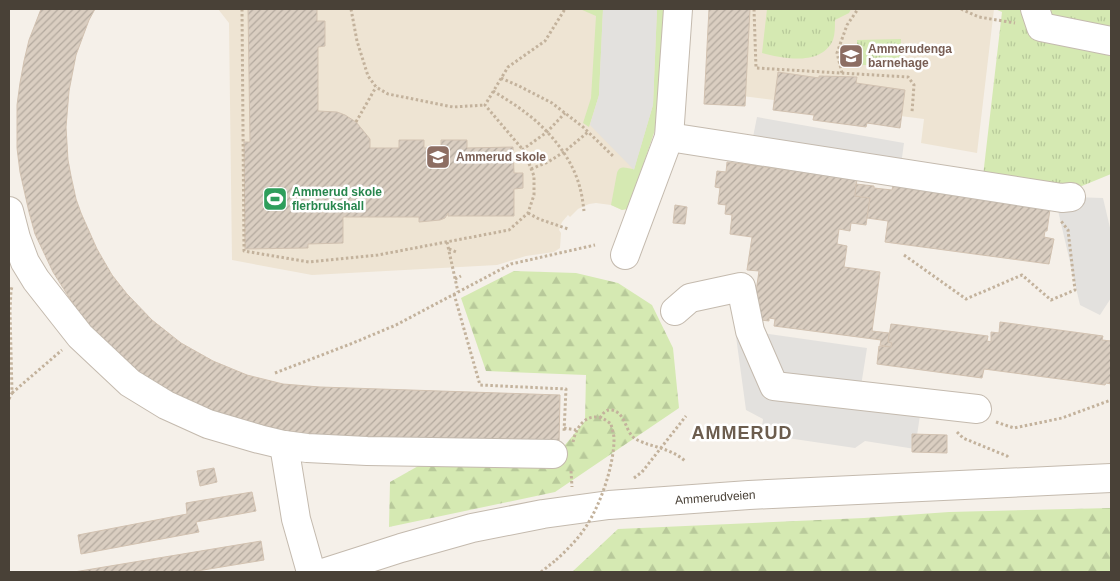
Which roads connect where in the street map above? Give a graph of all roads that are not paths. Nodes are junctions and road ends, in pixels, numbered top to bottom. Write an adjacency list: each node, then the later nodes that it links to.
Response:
1 (678, 9): 4 (street)
2 (1038, 18): 3 (street)
3 (1111, 41)
4 (669, 137): 5 (street); 7 (street)
5 (1066, 209)
6 (9, 211): 10 (street)
7 (625, 255)
8 (675, 311): 9 (street)
9 (977, 409)
10 (284, 445): 11 (street); 13 (street)
11 (566, 455)
12 (1111, 478): 14 (street, Ammerudveien)
13 (311, 572)
14 (326, 572)

